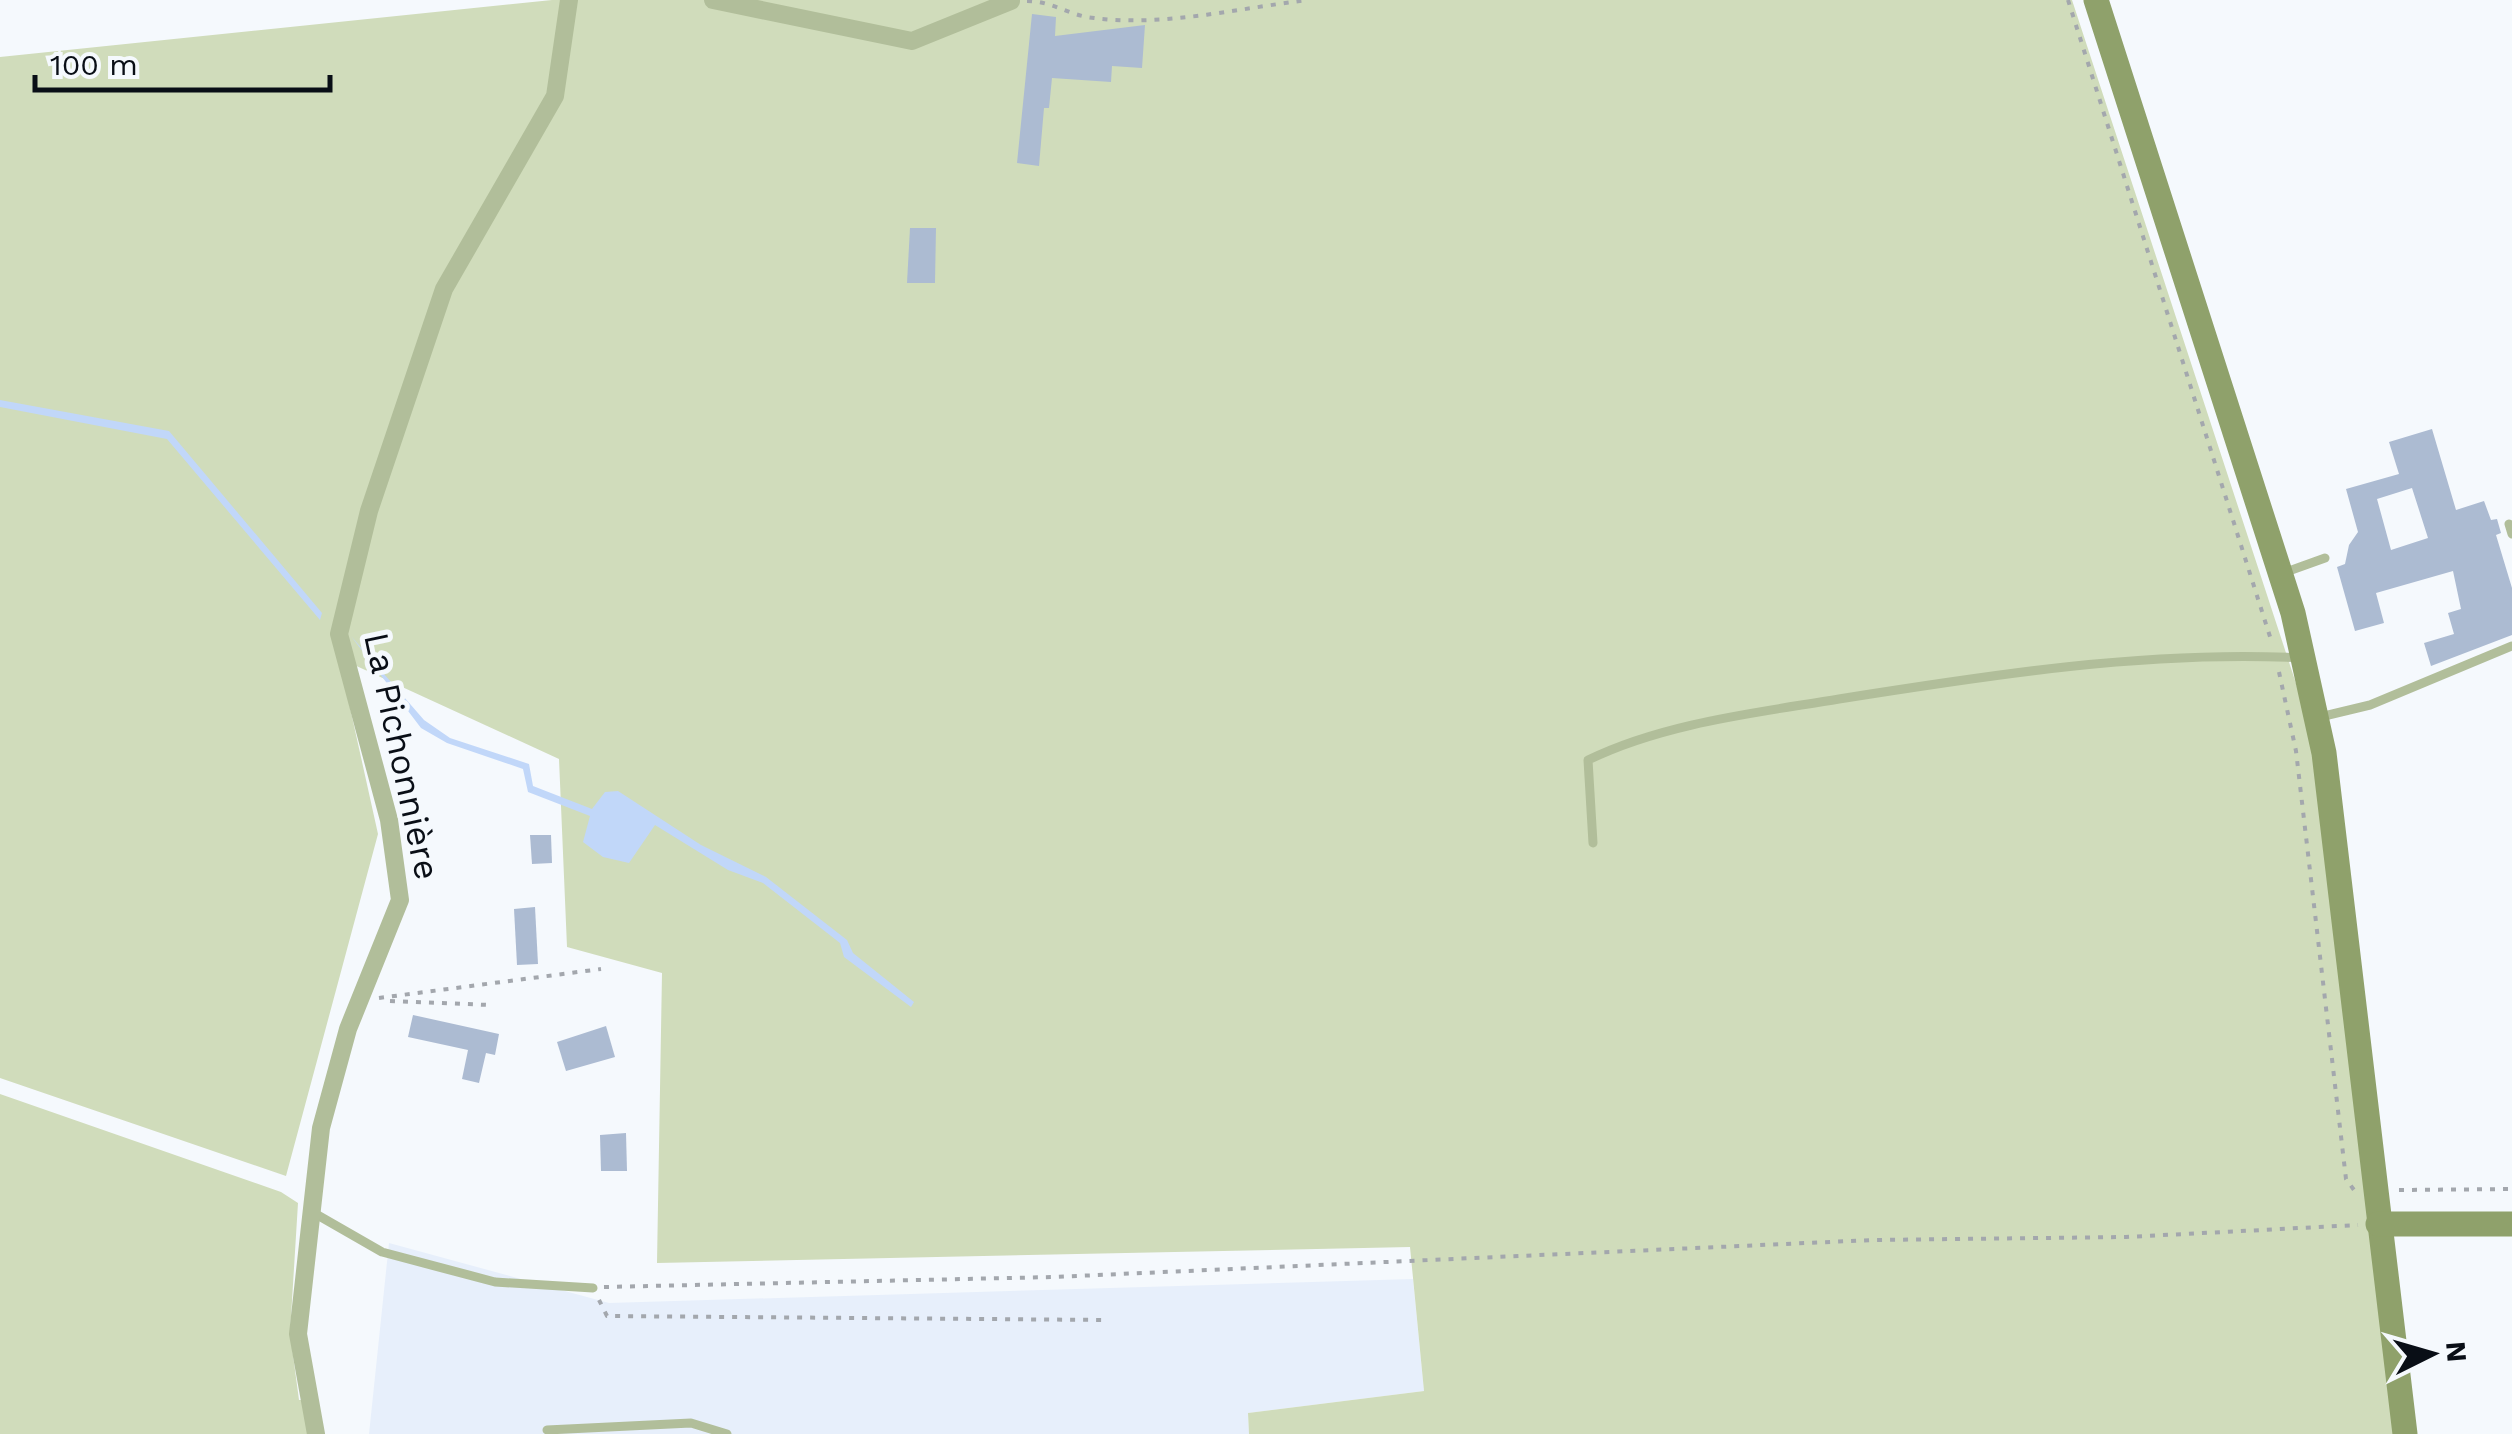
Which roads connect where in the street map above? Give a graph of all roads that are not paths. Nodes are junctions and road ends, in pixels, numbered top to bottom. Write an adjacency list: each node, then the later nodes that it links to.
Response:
1 (569, 0): 11 (street, La Pichonnière)
2 (712, 0): 4 (street)
3 (2096, 0): 6 (street)
4 (1011, 1)
5 (2325, 558): 6 (lane)
6 (2280, 574): 8 (street)
7 (2512, 646): 9 (lane)
8 (2305, 658): 9 (street); 10 (lane)
9 (2318, 718): 12 (street)
10 (1593, 843)
11 (314, 1213): 14 (lane); 16 (street, La Pichonnière)
12 (2378, 1224): 13 (street); 18 (street)
13 (2512, 1224)
14 (593, 1288)
15 (547, 1430): 17 (lane)
16 (316, 1434)
17 (727, 1434)
18 (2405, 1434)

